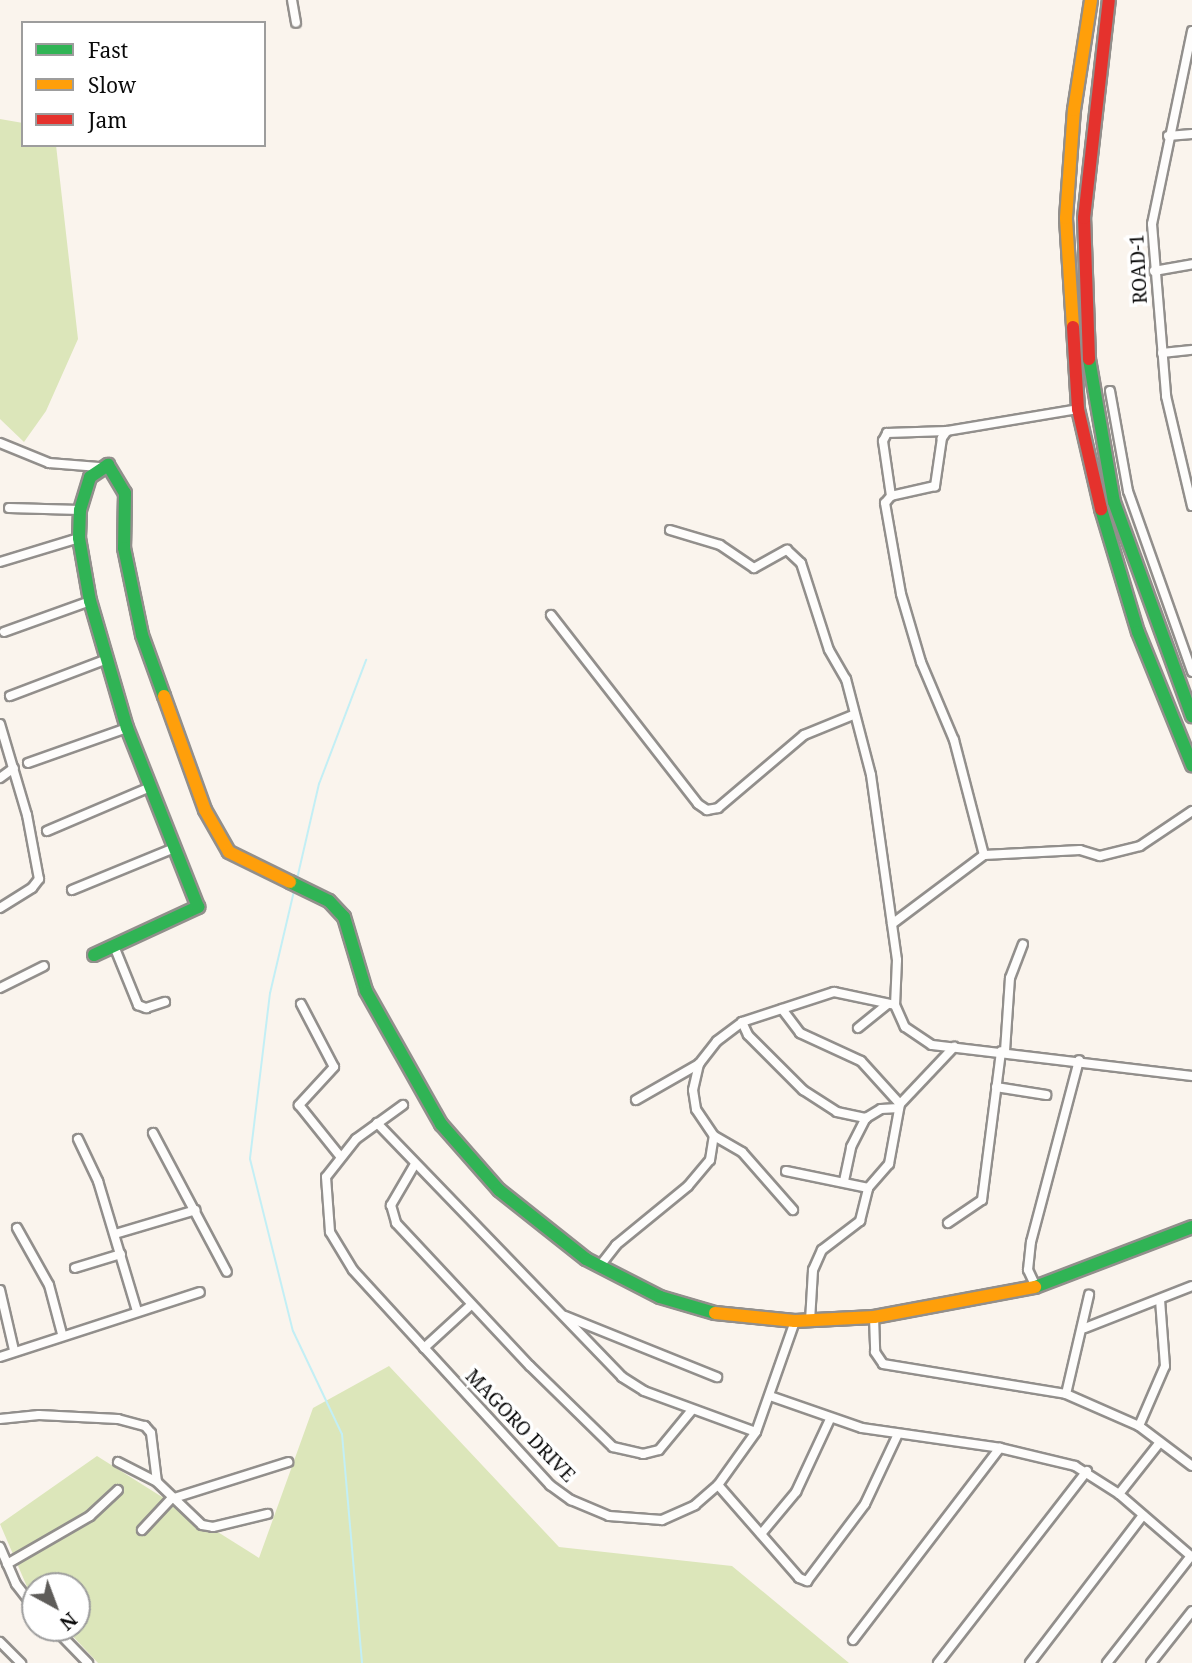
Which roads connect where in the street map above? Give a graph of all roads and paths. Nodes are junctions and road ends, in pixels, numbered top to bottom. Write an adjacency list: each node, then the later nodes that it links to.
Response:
1 (292, 0): 4 (street)
2 (1091, 0): 13 (street)
3 (1110, 0): 31 (street)
4 (296, 23)
5 (1192, 31): 7 (street, ROAD-1)
6 (1192, 134): 7 (street)
7 (1168, 136): 9 (street, ROAD-1)
8 (1192, 264): 9 (street)
9 (1154, 271): 18 (street, ROAD-1)
10 (1192, 350): 11 (street)
11 (1162, 353)
12 (1110, 391): 28 (street)
13 (1079, 409): 14 (street); 35 (street)
14 (942, 433): 17 (street); 17 (street)
15 (0, 443): 16 (street)
16 (99, 467): 20 (street); 86 (street)
17 (891, 496): 42 (street)
18 (1192, 506)
19 (9, 508): 20 (street)
20 (80, 510): 22 (street)
21 (670, 530): 30 (street)
22 (79, 538): 23 (street); 24 (street)
23 (0, 562)
24 (90, 601): 26 (street); 27 (street)
25 (551, 615): 30 (street)
26 (4, 632)
27 (105, 660): 29 (street); 33 (street)
28 (1192, 672)
29 (10, 696)
30 (853, 715): 45 (street)
31 (1192, 716)
32 (0, 724): 36 (street)
33 (127, 728): 34 (street); 38 (street)
34 (28, 763)
35 (1192, 765)
36 (13, 768): 37 (street); 44 (street)
37 (0, 778)
38 (150, 787): 40 (street); 41 (street)
39 (1192, 811): 42 (street)
40 (47, 831)
41 (172, 849): 43 (street); 47 (street)
42 (984, 855): 45 (street)
43 (72, 890)
44 (0, 908)
45 (892, 924): 53 (street)
46 (1023, 944): 58 (street)
47 (114, 946): 48 (street); 51 (street)
48 (94, 955)
49 (44, 966): 50 (street)
50 (0, 987)
51 (165, 1002)
52 (301, 1004): 74 (street)
53 (892, 1004): 54 (street); 56 (street); 57 (street)
54 (782, 1009): 55 (street); 68 (street)
55 (743, 1022): 60 (street); 69 (street)
56 (858, 1028)
57 (954, 1047): 58 (street); 68 (street)
58 (1003, 1051): 59 (street); 63 (street)
59 (1079, 1060): 62 (street); 90 (street)
60 (699, 1064): 61 (street); 64 (street)
61 (681, 1075): 64 (street); 66 (street)
62 (1192, 1076)
63 (996, 1087): 65 (street); 81 (street)
64 (693, 1090): 72 (street)
65 (1046, 1095)
66 (636, 1100)
67 (403, 1105): 70 (street, MAGORO DRIVE)
68 (900, 1106): 69 (street); 78 (street)
69 (866, 1118): 77 (street)
70 (377, 1123): 74 (street, MAGORO DRIVE); 75 (street)
71 (153, 1133): 79 (street)
72 (714, 1136): 80 (street); 86 (street)
73 (78, 1139): 84 (street)
74 (340, 1156): 103 (street, MAGORO DRIVE)
75 (415, 1164): 95 (street); 97 (street)
76 (786, 1171): 77 (street)
77 (844, 1181): 78 (street)
78 (868, 1188): 100 (street)
79 (196, 1210): 84 (street); 88 (street)
80 (793, 1210)
81 (948, 1223)
82 (1192, 1227): 90 (street)
83 (17, 1228): 102 (street)
84 (115, 1234): 85 (street)
85 (121, 1254): 87 (street); 96 (street)
86 (599, 1267): 99 (street)
87 (75, 1268)
88 (227, 1272)
89 (1192, 1286): 94 (street)
90 (1036, 1287): 98 (street)
91 (0, 1290): 104 (street)
92 (200, 1292): 96 (street)
93 (1089, 1295): 101 (street)
94 (1160, 1299): 101 (street); 112 (street)
95 (471, 1305): 103 (street); 109 (street)
96 (137, 1311): 102 (street)
97 (565, 1316): 106 (street); 109 (street)
98 (874, 1317): 100 (street); 107 (street)
99 (795, 1321): 100 (street); 108 (street, MAGORO DRIVE)
100 (810, 1321)
101 (1085, 1328): 107 (street)
102 (62, 1335): 104 (street)
103 (424, 1348): 122 (street, MAGORO DRIVE)
104 (14, 1350): 105 (street)
105 (0, 1357)
106 (718, 1377)
107 (1066, 1394): 112 (street)
108 (770, 1396): 111 (street); 113 (street, MAGORO DRIVE)
109 (692, 1410): 113 (street)
110 (0, 1419): 121 (street)
111 (830, 1419): 114 (street); 129 (street)
112 (1139, 1426): 115 (street)
113 (756, 1432): 122 (street, MAGORO DRIVE)
114 (898, 1434): 116 (street); 129 (street)
115 (1160, 1442): 119 (street); 124 (street)
116 (1000, 1448): 120 (street); 136 (street)
117 (118, 1462): 121 (street)
118 (288, 1462): 125 (street)
119 (1192, 1466)
120 (1087, 1471): 124 (street); 141 (street)
121 (157, 1482): 125 (street)
122 (718, 1485): 129 (street)
123 (118, 1490): 132 (street)
124 (1119, 1494): 127 (street)
125 (171, 1499): 126 (street); 128 (street)
126 (267, 1514)
127 (1143, 1515): 131 (street); 142 (street)
128 (142, 1530)
129 (761, 1534)
130 (0, 1547): 132 (street)
131 (1191, 1556): 143 (street)
132 (7, 1564): 133 (street)
133 (21, 1586)
134 (1192, 1611): 135 (street)
135 (1189, 1623): 144 (street)
136 (853, 1640)
137 (0, 1642): 139 (street)
138 (68, 1642): 140 (street)
139 (21, 1663)
140 (88, 1663)
141 (938, 1663)
142 (1030, 1663)
143 (1107, 1663)
144 (1151, 1663)

